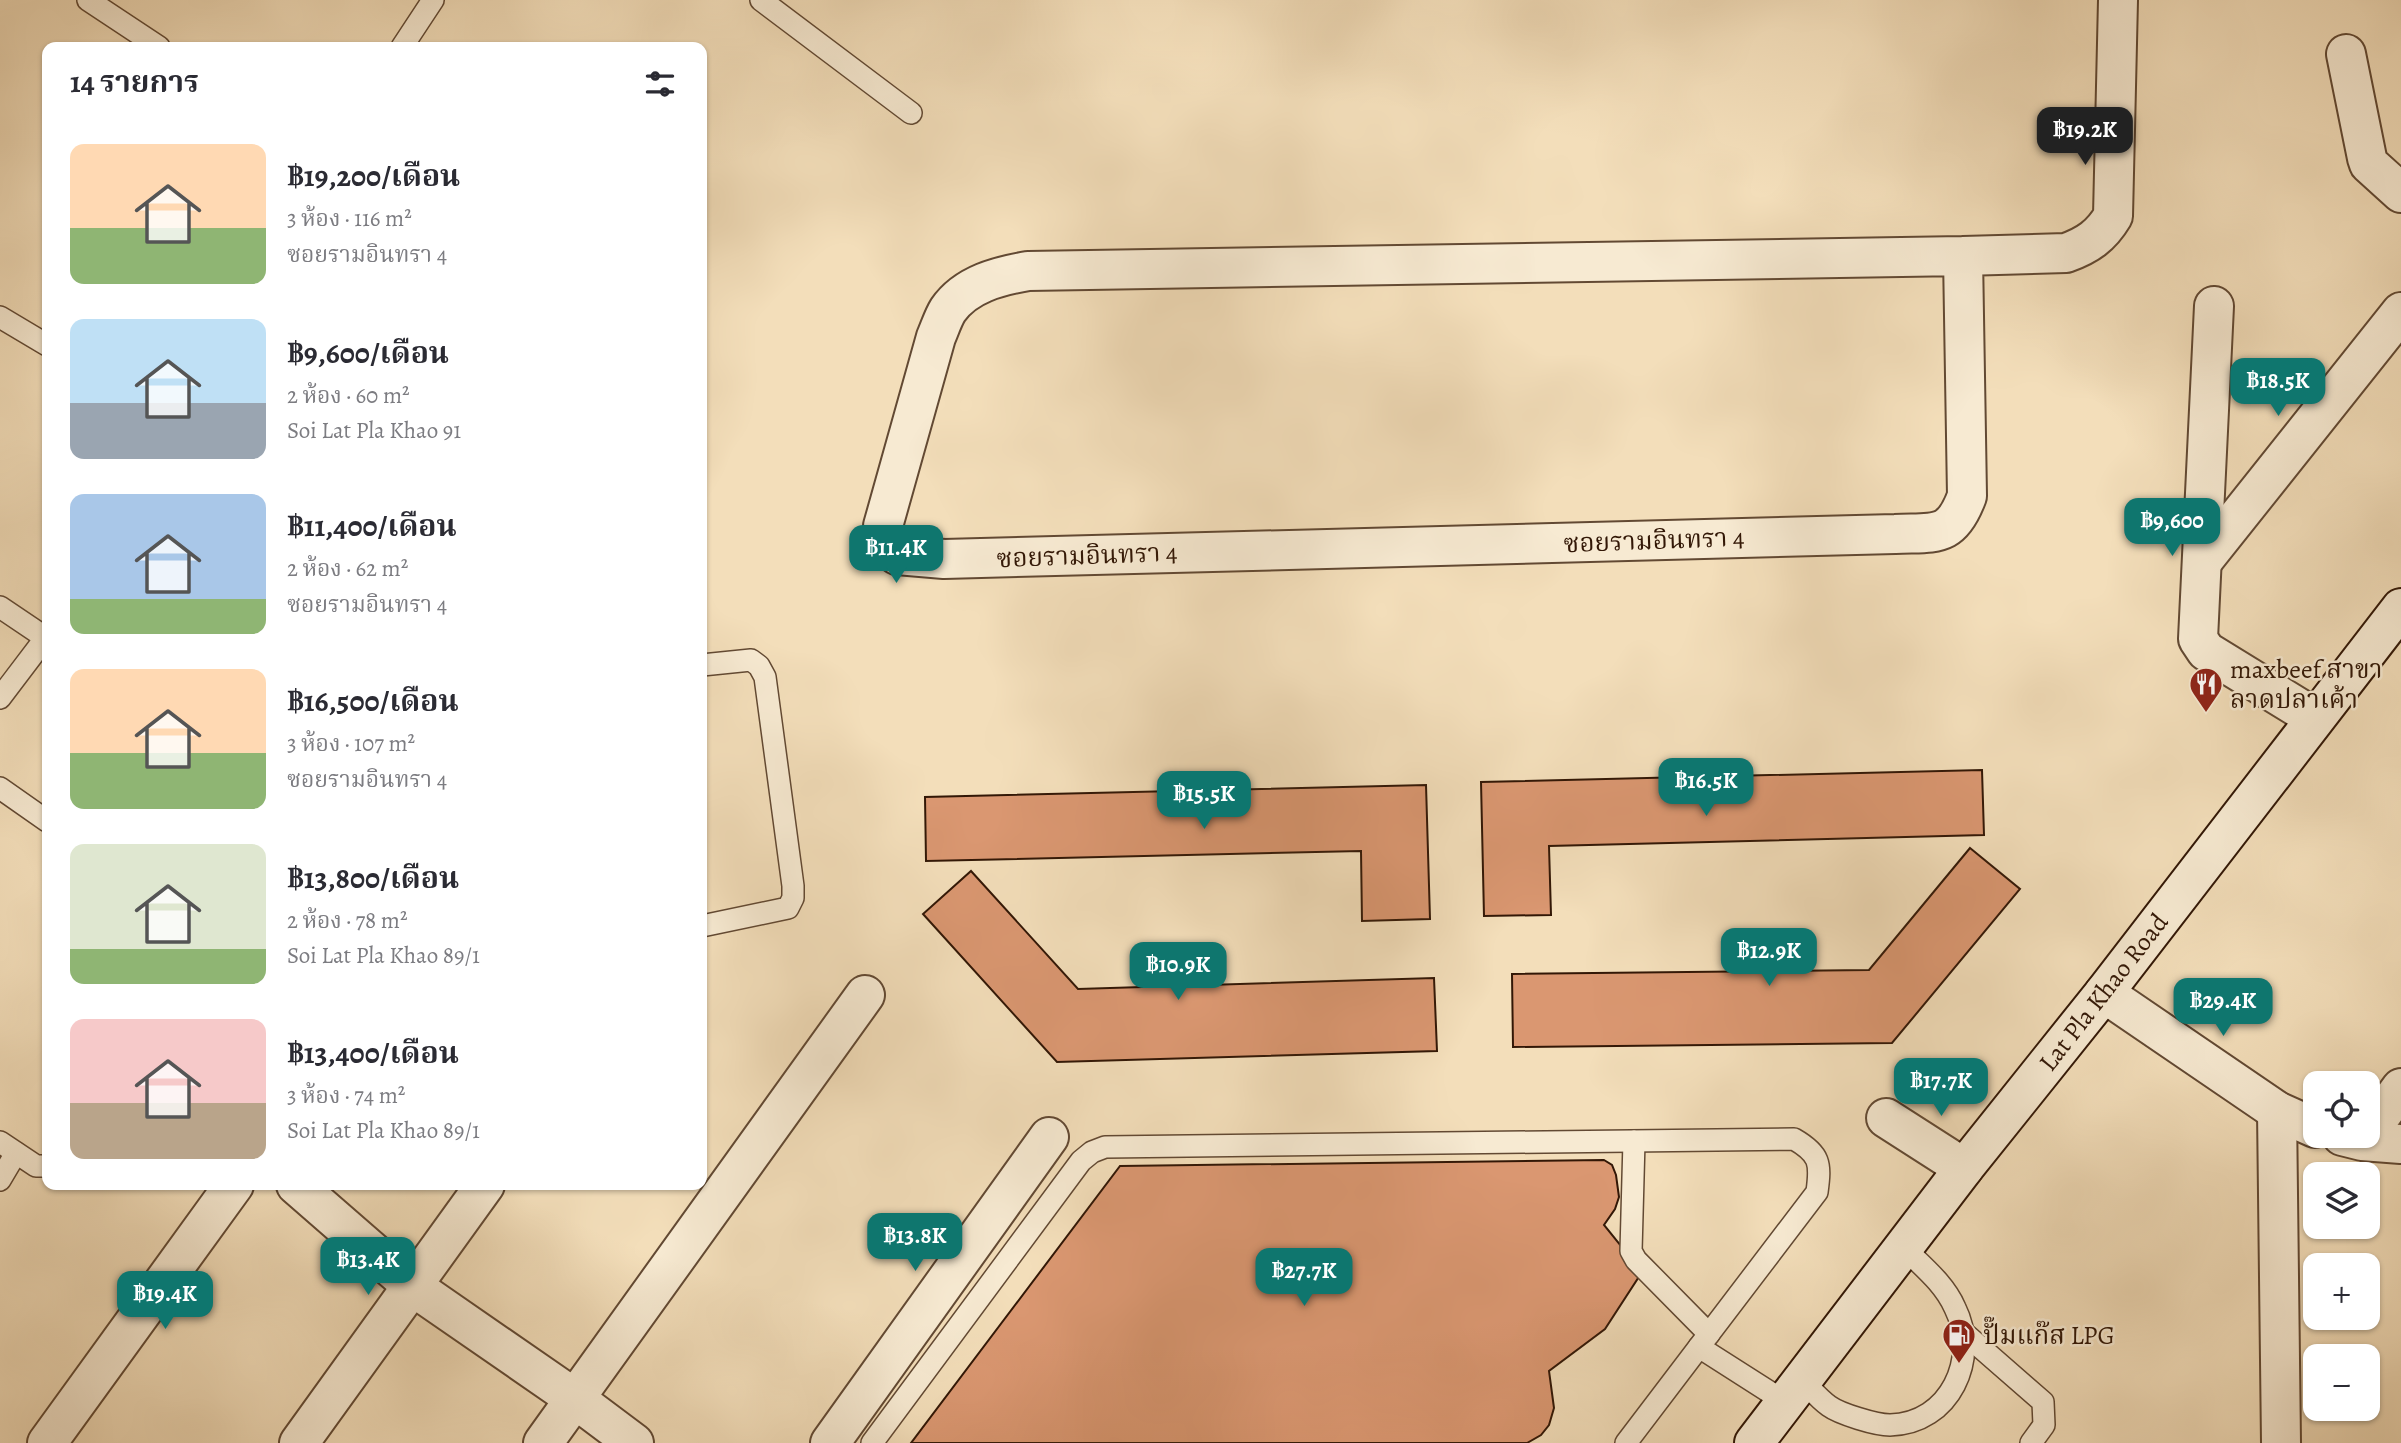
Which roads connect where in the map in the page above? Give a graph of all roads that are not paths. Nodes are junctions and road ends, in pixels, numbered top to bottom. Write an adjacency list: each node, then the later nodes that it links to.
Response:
1 (88, 0): 5 (lane)
2 (433, 0): 6 (lane)
3 (761, 0): 8 (lane)
4 (2118, 0): 10 (street, ซอยรามอินทรา 4)
5 (151, 42)
6 (405, 42)
7 (2346, 54): 9 (street)
8 (911, 113)
9 (2401, 193)
10 (1963, 256): 10 (street, ซอยรามอินทรา 4)
11 (2214, 306): 15 (street)
12 (2401, 312): 15 (street)
13 (0, 317): 14 (lane)
14 (42, 342)
15 (2202, 562): 22 (street)
16 (0, 607): 18 (lane)
17 (2401, 608): 22 (street, Lat Pla Khao Road)
18 (42, 634)
19 (42, 643): 21 (lane)
20 (707, 664): 25 (lane)
21 (0, 698)
22 (2315, 718): 26 (street, Lat Pla Khao Road)
23 (0, 788): 24 (lane)
24 (42, 817)
25 (707, 925)
26 (2104, 993): 29 (street); 39 (street, Lat Pla Khao Road)
27 (865, 995): 49 (street)
28 (2401, 1088): 30 (street)
29 (2277, 1111): 32 (street); 61 (street)
30 (2380, 1112)
31 (1886, 1118): 39 (street)
32 (2303, 1123)
33 (1049, 1137): 55 (street)
34 (2380, 1140): 36 (street)
35 (1634, 1141): 47 (lane); 47 (lane); 56 (lane)
36 (2401, 1144)
37 (8, 1148): 38 (lane); 40 (lane)
38 (42, 1166)
39 (1964, 1168): 44 (street, Lat Pla Khao Road)
40 (0, 1180)
41 (230, 1190): 51 (street)
42 (302, 1190): 45 (street)
43 (481, 1190): 45 (street)
44 (1903, 1247): 46 (lane); 48 (street, Lat Pla Khao Road)
45 (412, 1286): 49 (street); 52 (street)
46 (1964, 1333): 50 (lane); 60 (lane)
47 (1704, 1340): 48 (lane); 57 (lane)
48 (1793, 1391): 50 (lane); 58 (street, Lat Pla Khao Road)
49 (574, 1398): 53 (street); 54 (street)
50 (1889, 1425): 59 (lane)
51 (47, 1443)
52 (299, 1443)
53 (543, 1443)
54 (634, 1443)
55 (830, 1443)
56 (872, 1443)
57 (1626, 1443)
58 (1754, 1443)
59 (1904, 1443)
60 (2031, 1443)
61 (2281, 1443)

